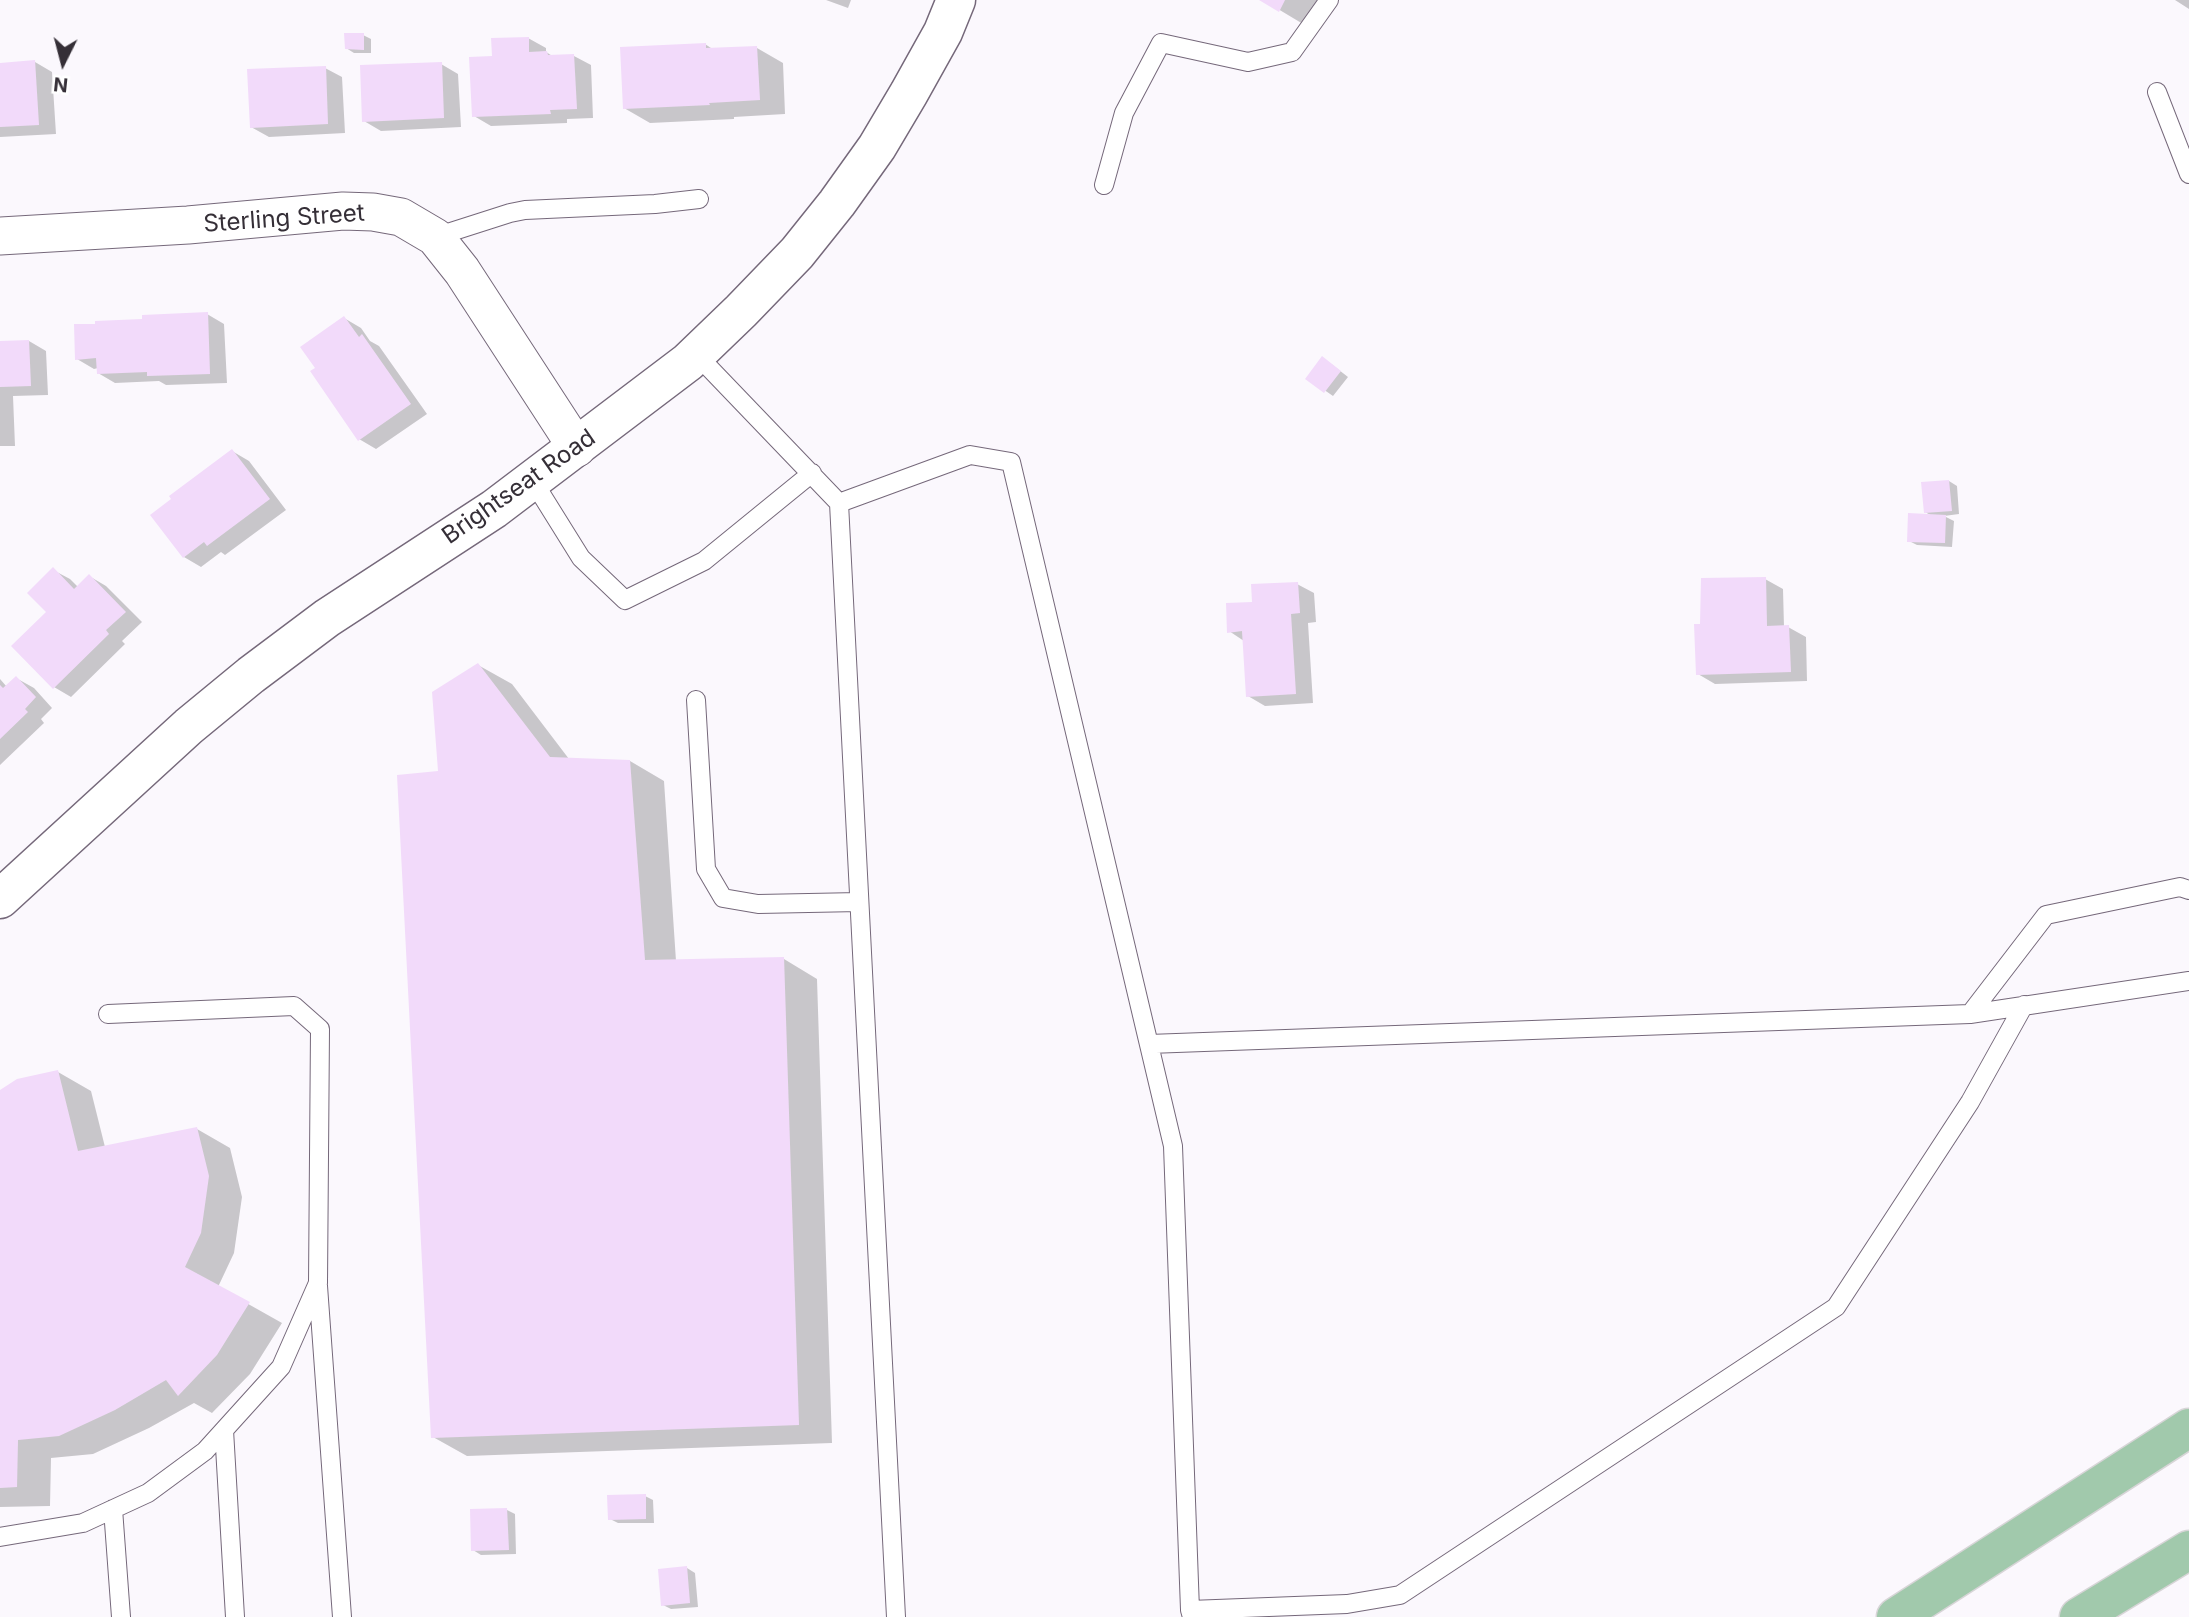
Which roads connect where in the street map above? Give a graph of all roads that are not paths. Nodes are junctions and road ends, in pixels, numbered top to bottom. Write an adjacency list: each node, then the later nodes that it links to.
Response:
1 (956, 0): 9 (street, Brightseat Road)
2 (1329, 0): 5 (lane)
3 (2157, 92): 4 (lane)
4 (2189, 174)
5 (1104, 185)
6 (699, 199): 8 (lane)
7 (0, 236): 8 (street, Sterling Street)
8 (435, 237): 10 (street, Sterling Street)
9 (696, 354): 10 (street, Brightseat Road); 11 (lane)
10 (577, 448): 12 (street, Brightseat Road)
11 (812, 473): 12 (lane); 13 (lane)
12 (533, 481): 16 (street, Brightseat Road)
13 (839, 503): 17 (lane); 22 (lane)
14 (696, 700): 17 (lane)
15 (2189, 890): 21 (lane)
16 (0, 899)
17 (859, 902): 33 (lane)
18 (2189, 981): 19 (lane)
19 (2025, 1005): 21 (lane); 29 (lane)
20 (108, 1014): 23 (lane)
21 (1970, 1014): 22 (lane)
22 (1149, 1044): 29 (lane)
23 (318, 1283): 25 (lane); 32 (lane)
24 (2189, 1428): 34 (main road)
25 (224, 1430): 26 (lane); 31 (lane)
26 (113, 1509): 27 (lane); 30 (lane)
27 (0, 1537)
28 (2189, 1550): 35 (main road)
29 (1191, 1614)
30 (121, 1617)
31 (235, 1617)
32 (342, 1617)
33 (896, 1617)
34 (1896, 1617)
35 (2079, 1617)

